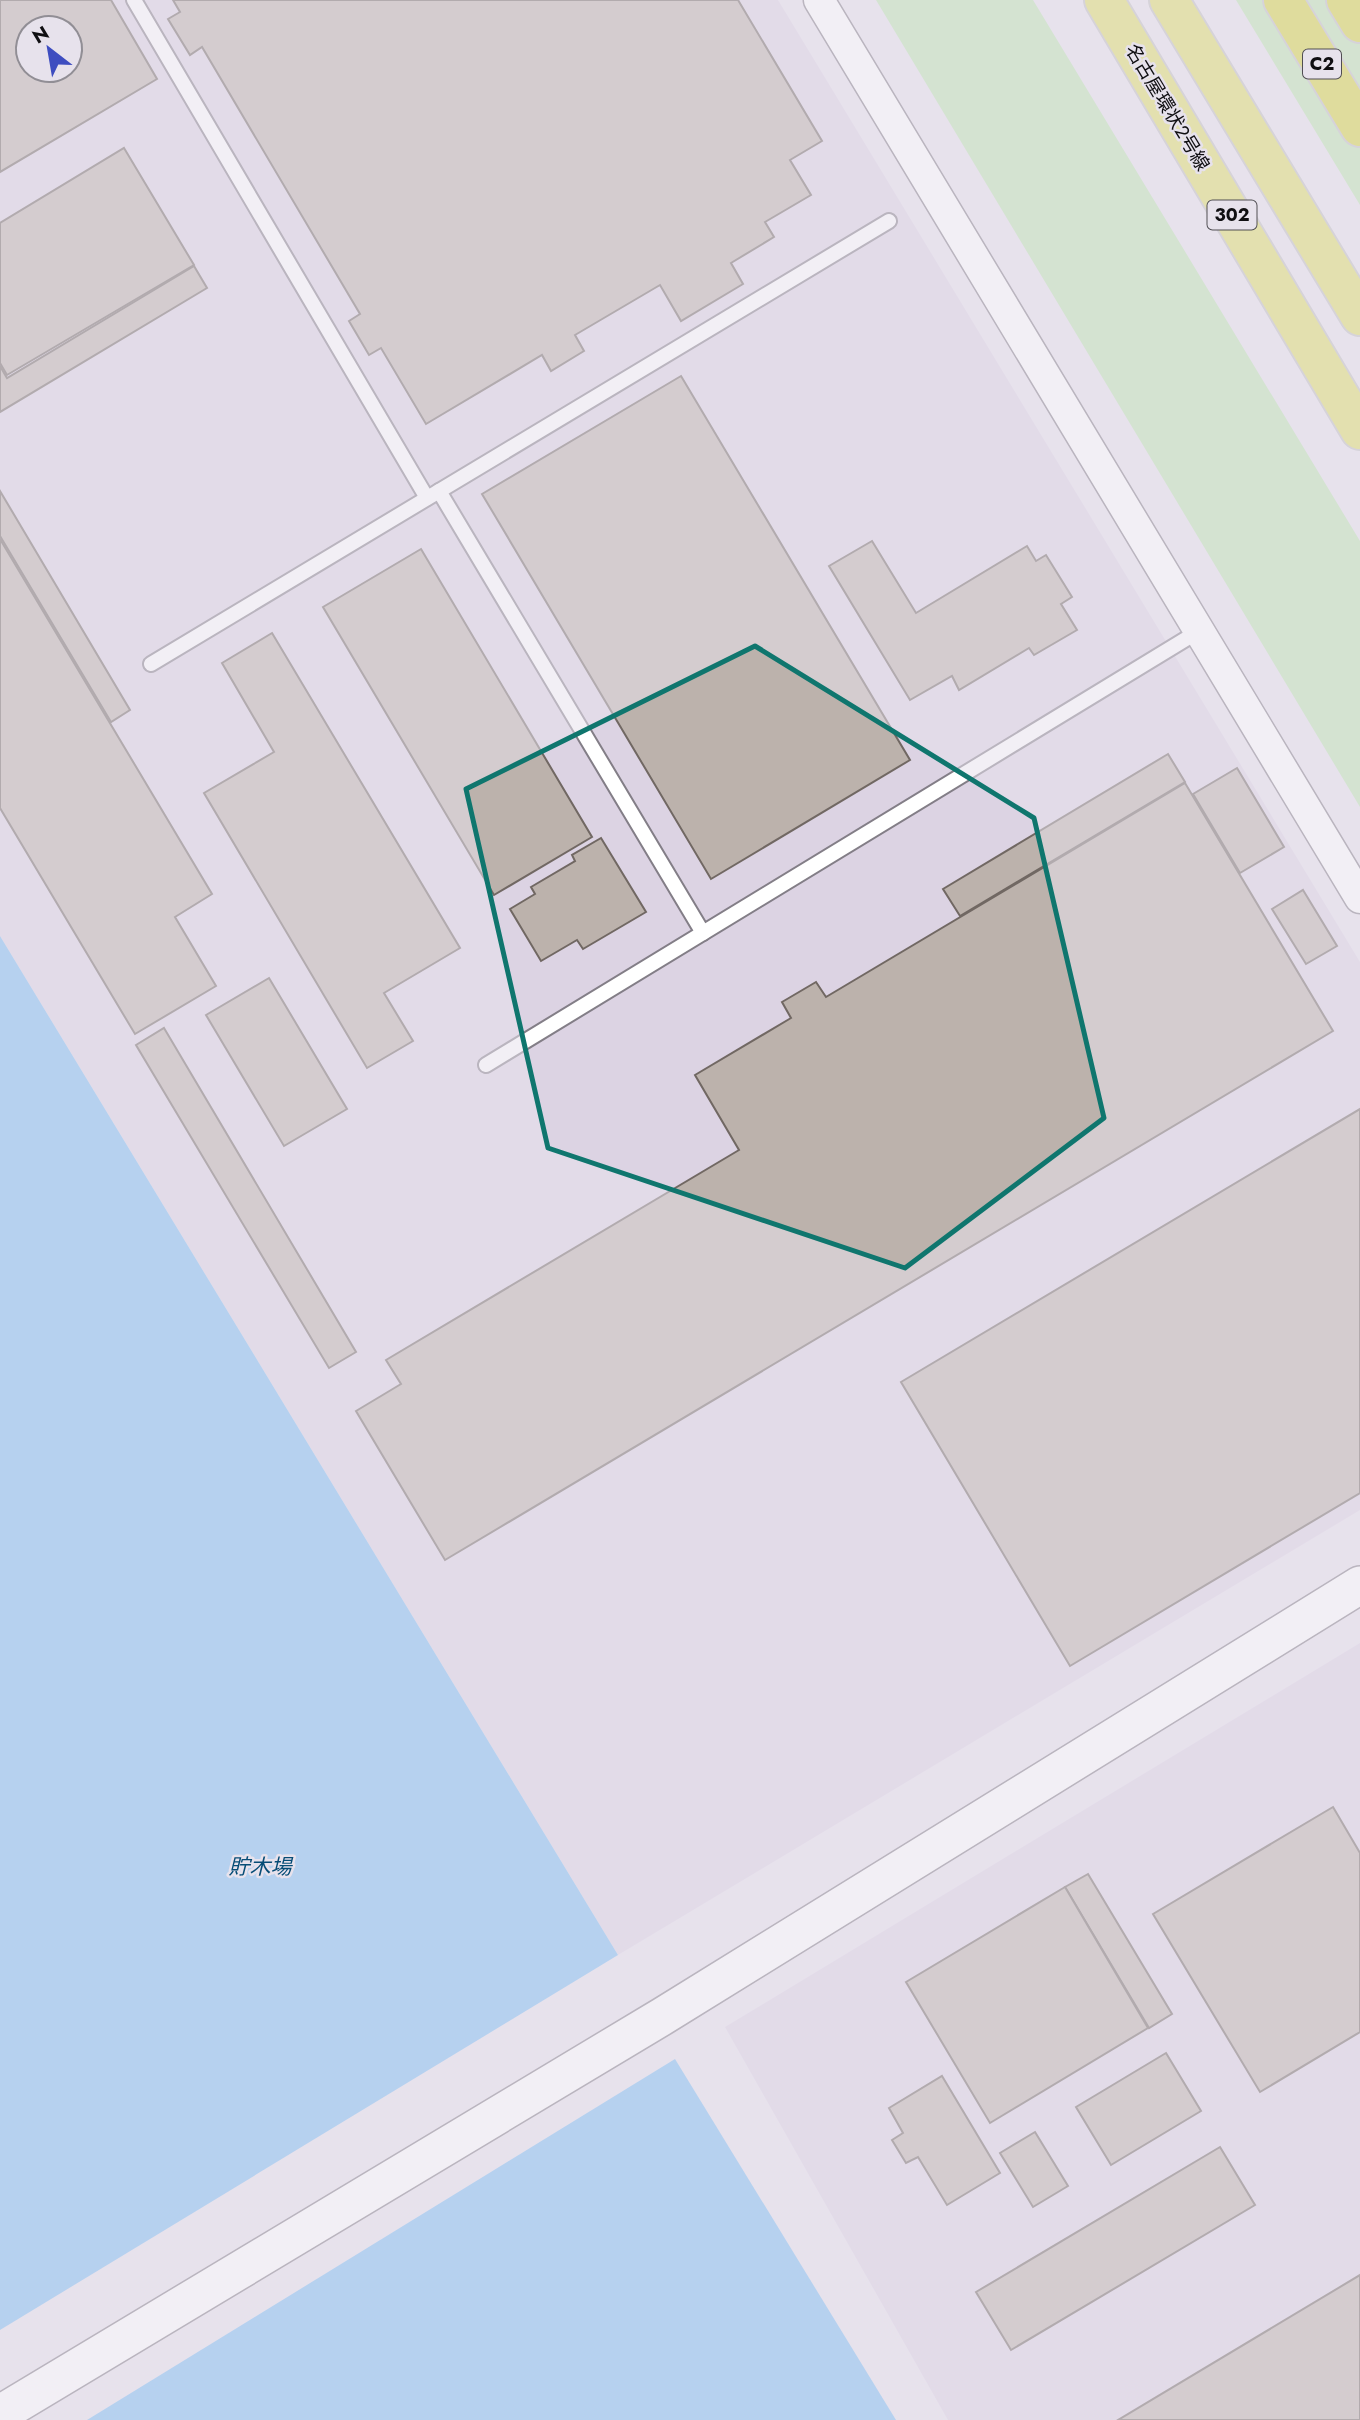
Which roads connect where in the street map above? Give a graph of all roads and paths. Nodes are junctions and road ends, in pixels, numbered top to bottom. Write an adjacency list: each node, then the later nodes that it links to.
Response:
1 (134, 0): 12 (lane)
2 (819, 0): 13 (street)
3 (1104, 0): 11 (highway, 名古屋環状2号線 / 302)
4 (1169, 0): 10 (highway)
5 (1283, 0): 8 (highway, C2)
6 (1346, 0): 7 (highway)
7 (1360, 23)
8 (1360, 127)
9 (889, 222): 12 (lane)
10 (1360, 316)
11 (1360, 430)
12 (433, 495): 14 (lane); 16 (lane)
13 (1199, 631): 15 (street); 16 (lane)
14 (151, 664)
15 (1360, 898)
16 (703, 933): 17 (lane)
17 (486, 1065)
18 (1360, 1585): 19 (street)
19 (0, 2414)

